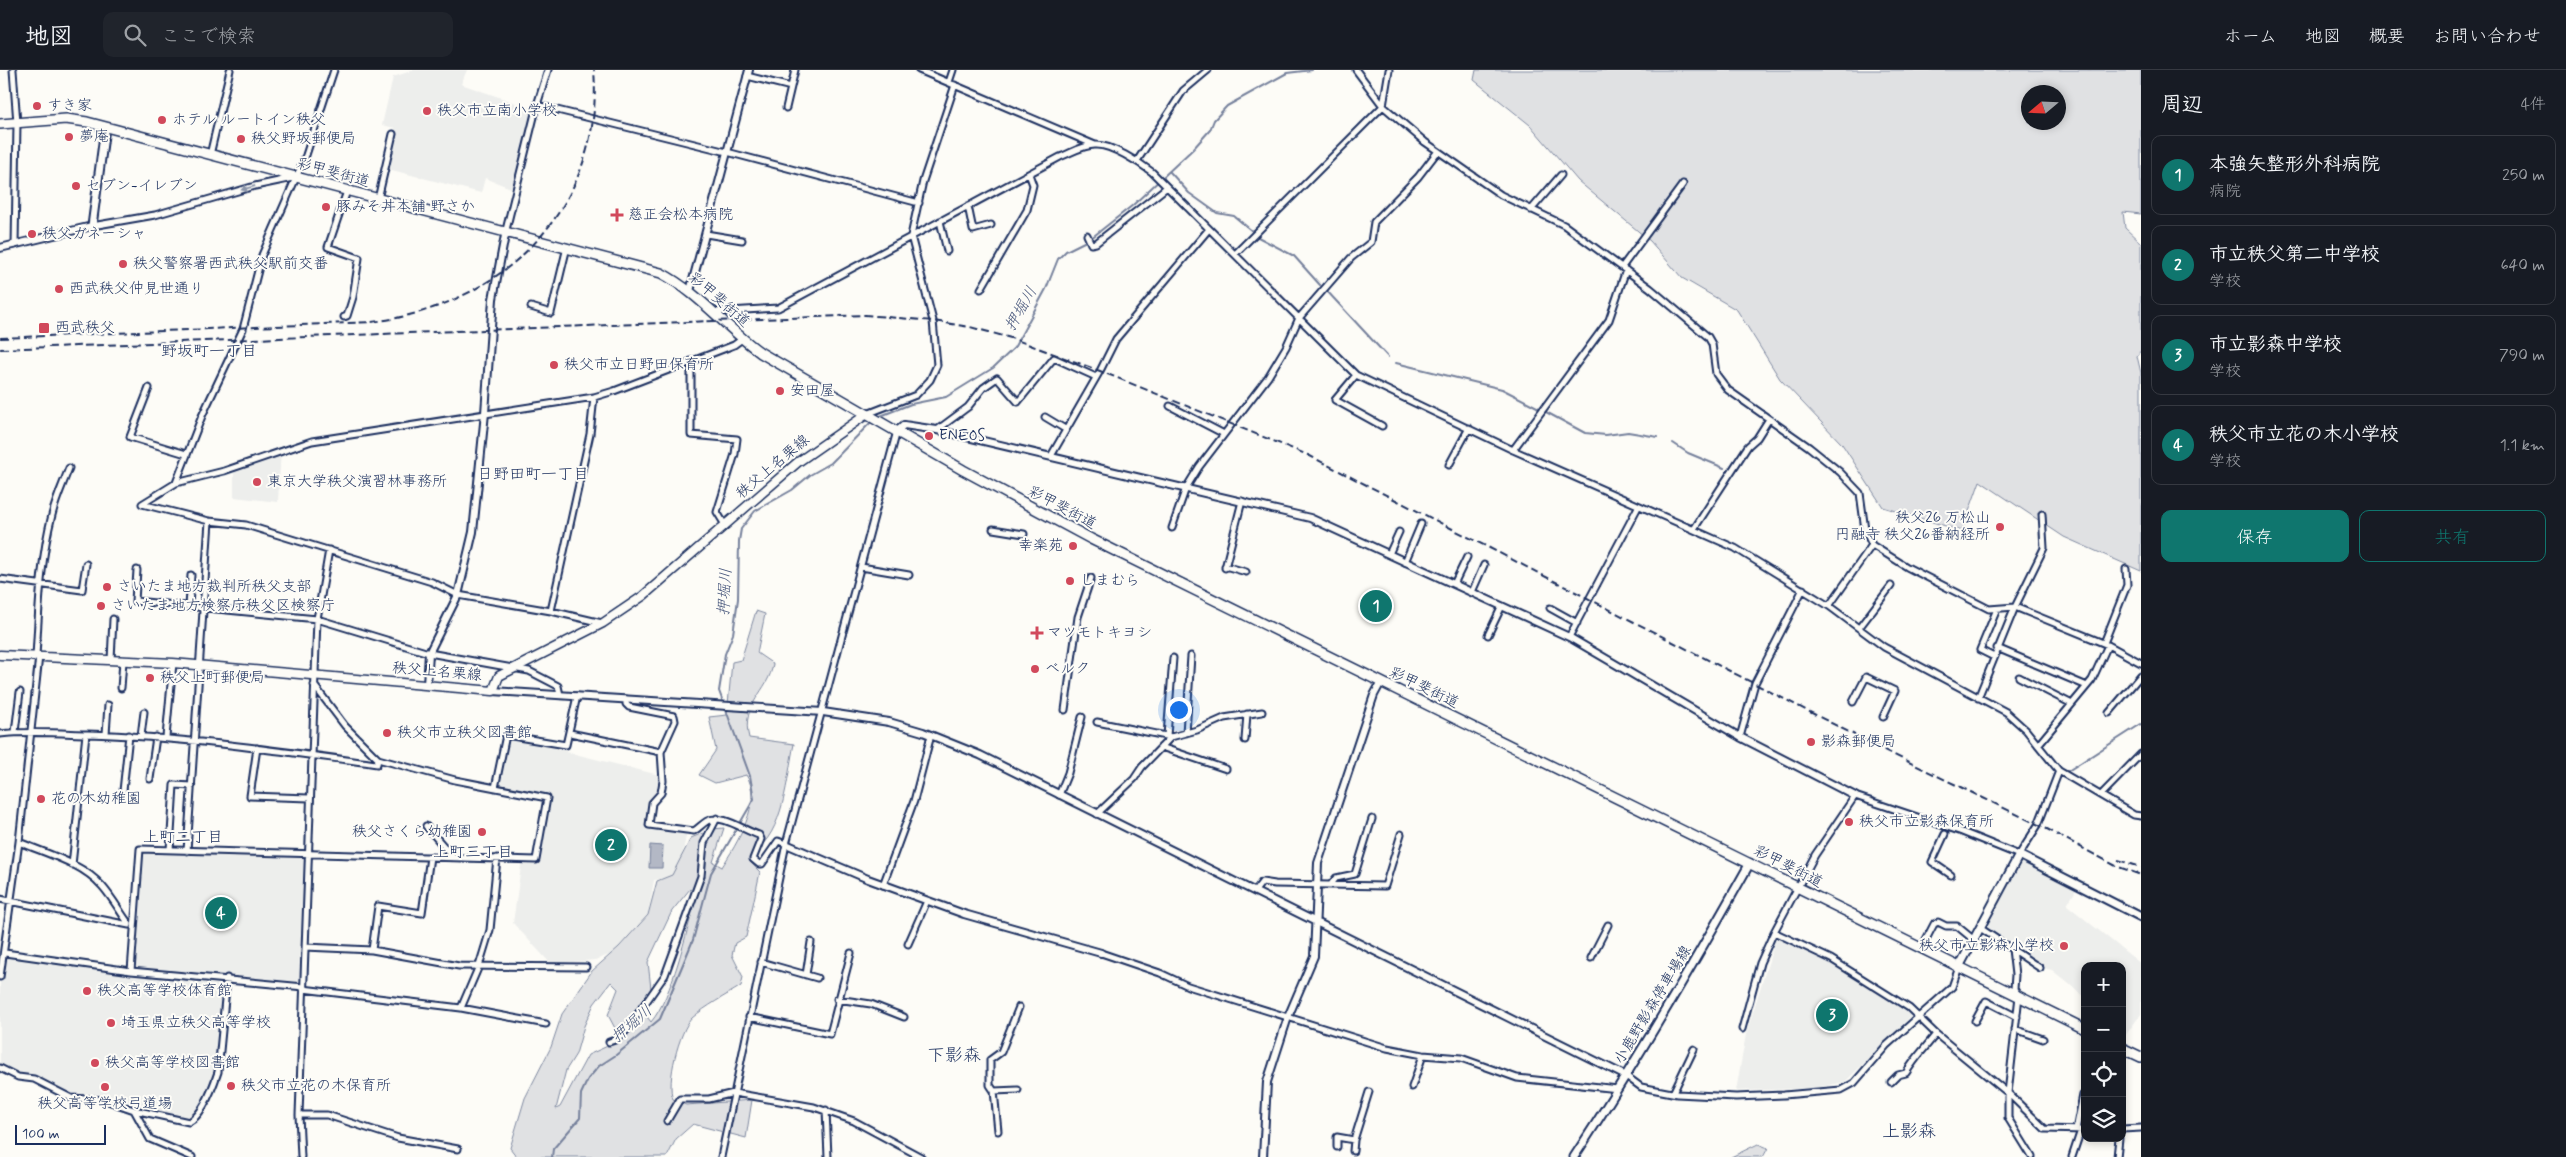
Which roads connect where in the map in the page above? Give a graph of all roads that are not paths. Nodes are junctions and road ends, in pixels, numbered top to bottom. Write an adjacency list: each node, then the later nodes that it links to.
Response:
1 (13, 70): 18 (street)
2 (230, 70): 25 (street)
3 (334, 70): 29 (street)
4 (548, 70): 15 (street)
5 (795, 70): 14 (street)
6 (919, 70): 12 (street)
7 (953, 70): 12 (street)
8 (1205, 70): 26 (street)
9 (1356, 70): 16 (street)
10 (1389, 70): 16 (street)
11 (748, 73): 14 (street); 24 (street)
12 (949, 82): 13 (street)
13 (955, 85): 22 (street); 34 (street)
14 (791, 87): 17 (street)
15 (537, 104): 24 (street); 41 (street)
16 (1383, 106): 23 (street); 50 (street)
17 (786, 108)
18 (17, 123): 19 (highway, 彩甲斐街道); 20 (highway, 彩甲斐街道); 46 (street)
19 (0, 124)
20 (105, 128): 25 (highway, 彩甲斐街道); 39 (main road)
21 (393, 134): 33 (street)
22 (1096, 145): 26 (street); 27 (street)
23 (1438, 150): 36 (street); 57 (street)
24 (727, 152): 34 (street); 42 (street)
25 (210, 155): 29 (highway, 彩甲斐街道)
26 (1137, 161): 31 (street)
27 (1029, 174): 35 (street); 52 (street)
28 (1561, 175): 36 (street)
29 (296, 177): 32 (highway, 彩甲斐街道); 39 (street, one-way to 39); 76 (street)
30 (1683, 184): 51 (street)
31 (1167, 187): 40 (street); 43 (street)
32 (347, 191): 33 (highway, 彩甲斐街道); 56 (street)
33 (378, 199): 41 (highway, 彩甲斐街道)
34 (918, 203): 44 (street)
35 (968, 206): 37 (street); 38 (street)
36 (1531, 210): 51 (street)
37 (940, 221): 44 (street); 49 (street)
38 (991, 225)
39 (92, 226): 46 (street)
40 (1209, 229): 50 (street); 61 (street)
41 (506, 230): 47 (highway, 彩甲斐街道); 65 (street)
42 (706, 234): 45 (street); 53 (street)
43 (1087, 235)
44 (912, 236): 55 (street); 66 (street)
45 (742, 240)
46 (15, 245): 48 (street)
47 (567, 247): 53 (highway, 彩甲斐街道); 54 (street)
48 (0, 248)
49 (947, 251)
50 (1235, 254): 57 (street)
51 (1624, 268): 68 (street); 75 (street)
52 (981, 289)
53 (690, 291): 55 (highway, 彩甲斐街道)
54 (531, 307)
55 (713, 312): 58 (highway, 彩甲斐街道)
56 (344, 317)
57 (1299, 318): 60 (street); 74 (street)
58 (742, 339): 59 (street); 66 (highway, 彩甲斐街道)
59 (691, 361): 63 (street); 87 (street)
60 (1356, 375): 69 (street); 70 (street)
61 (1096, 377): 72 (street); 73 (street)
62 (149, 388): 76 (street)
63 (594, 397): 65 (street); 121 (street)
64 (1170, 406): 74 (street)
65 (485, 413): 80 (street); 113 (street)
66 (870, 416): 71 (highway, 彩甲斐街道); 87 (main road, 秩父上名栗線)
67 (1045, 416): 72 (street)
68 (1769, 419): 90 (street); 93 (street)
69 (1382, 426)
70 (1469, 428): 75 (street); 78 (street)
71 (893, 429): 73 (street); 100 (street); 146 (highway, 彩甲斐街道)
72 (1064, 429): 77 (street)
73 (937, 430): 77 (street)
74 (1224, 434): 81 (street)
75 (1513, 450): 83 (street)
76 (186, 454): 80 (street)
77 (1051, 456): 81 (street)
78 (1449, 465)
79 (68, 468): 109 (street)
80 (176, 483): 85 (street)
81 (1186, 488): 82 (street); 89 (street)
82 (1242, 501): 95 (street); 103 (street)
83 (1638, 507): 90 (street); 125 (street)
84 (2042, 514): 117 (street)
85 (209, 521): 94 (street); 119 (street)
86 (1421, 524): 97 (street)
87 (725, 526): 124 (main road, 秩父上名栗線)
88 (993, 528): 92 (street)
89 (1172, 528)
90 (1694, 529): 111 (street)
91 (1399, 532): 95 (street)
92 (1024, 534)
93 (1872, 545): 115 (street); 120 (street)
94 (329, 550): 113 (street); 123 (street)
95 (1389, 554): 97 (street)
96 (1467, 557): 108 (street)
97 (1405, 562): 108 (street)
98 (86, 564): 109 (street)
99 (1484, 565): 112 (street)
100 (861, 567): 105 (street); 162 (street)
101 (2126, 569): 129 (street)
102 (137, 570): 116 (street)
103 (1246, 572)
104 (191, 575): 116 (street)
105 (909, 575)
106 (1091, 578): 160 (street)
107 (0, 579): 109 (street)
108 (1454, 584): 112 (street)
109 (40, 585): 133 (street)
110 (1891, 586): 126 (street)
111 (1803, 589): 115 (street); 182 (street)
112 (1472, 592): 114 (street)
113 (458, 596): 121 (street); 131 (street)
114 (1502, 606): 127 (street); 128 (street)
115 (1829, 606): 126 (street)
116 (189, 607): 119 (street)
117 (2015, 607): 120 (street); 129 (street); 130 (street)
118 (1550, 608): 125 (street)
119 (204, 609): 123 (street); 141 (street)
120 (1997, 610): 135 (street)
121 (551, 611): 124 (street)
122 (113, 618): 137 (street)
123 (317, 619): 131 (street); 143 (street)
124 (603, 623): 142 (main road, 秩父上名栗線)
125 (1577, 623): 128 (street)
126 (1859, 628): 155 (street)
127 (1488, 635)
128 (1569, 638): 182 (street)
129 (2106, 644): 140 (street); 149 (street)
130 (1997, 648): 135 (street); 149 (street)
131 (429, 653): 142 (street); 148 (street)
132 (0, 655): 133 (main road, 秩父上名栗線)
133 (38, 656): 137 (main road, 秩父上名栗線); 169 (street)
134 (1191, 656): 172 (street)
135 (1994, 657): 155 (street)
136 (1173, 658): 179 (street)
137 (111, 660): 138 (main road, 秩父上名栗線)
138 (123, 661): 139 (main road, 秩父上名栗線); 150 (street)
139 (173, 662): 141 (main road, 秩父上名栗線); 181 (street)
140 (2141, 663)
141 (199, 666): 143 (main road, 秩父上名栗線); 183 (street)
142 (515, 669): 151 (main road, 秩父上名栗線); 153 (street)
143 (315, 675): 147 (street); 148 (main road, 秩父上名栗線)
144 (2141, 675): 164 (street)
145 (2019, 677): 158 (street)
146 (1380, 682): 218 (highway, 彩甲斐街道); 221 (street)
147 (314, 684): 190 (street); 191 (street)
148 (427, 685): 151 (main road, 秩父上名栗線)
149 (2087, 686): 158 (street)
150 (121, 688)
151 (493, 690): 153 (street)
152 (20, 692): 170 (street)
153 (560, 695): 154 (street)
154 (577, 696): 156 (street); 171 (street)
155 (1978, 698): 185 (street)
156 (626, 699): 162 (street); 188 (street)
157 (1853, 702): 166 (street)
158 (2072, 704): 185 (street)
159 (108, 705): 175 (street)
160 (1065, 710)
161 (144, 712): 178 (street)
162 (823, 712): 177 (street); 210 (street)
163 (1262, 712): 165 (street)
164 (2109, 712)
165 (1247, 714): 172 (street); 184 (street)
166 (1883, 717)
167 (1082, 718): 198 (street)
168 (1097, 722): 179 (street)
169 (31, 731): 170 (street); 174 (street); 209 (street)
170 (15, 732): 173 (street)
171 (570, 733): 188 (street); 196 (street)
172 (1186, 733): 179 (street)
173 (0, 734)
174 (86, 734): 175 (street); 219 (street)
175 (106, 734): 176 (street)
176 (129, 735): 178 (street); 197 (street)
177 (931, 735): 198 (street); 223 (street)
178 (141, 736): 180 (street)
179 (1169, 736): 186 (street)
180 (156, 737): 181 (street); 194 (street)
181 (166, 737): 183 (street)
182 (1740, 737): 200 (street)
183 (196, 740): 187 (street); 195 (street)
184 (1245, 740)
185 (2038, 745): 193 (street)
186 (1161, 747): 192 (street); 202 (street)
187 (257, 748): 190 (street); 201 (street)
188 (661, 752): 204 (street)
189 (2141, 754): 199 (street)
190 (310, 755): 191 (street); 201 (street)
191 (378, 759): 196 (street)
192 (1226, 769)
193 (2059, 771): 199 (street); 214 (street)
194 (150, 779)
195 (192, 786): 211 (street); 212 (street)
196 (496, 788): 217 (street)
197 (123, 791)
198 (1059, 795): 202 (street)
199 (2101, 795): 203 (street)
200 (1855, 796): 214 (street); 224 (street)
201 (309, 798): 213 (street)
202 (1097, 814): 225 (street)
203 (2141, 816)
204 (717, 818): 210 (street); 274 (street)
205 (1372, 819): 222 (street)
206 (426, 826): 216 (street)
207 (1401, 834): 222 (street)
208 (1945, 834): 220 (street)
209 (20, 842): 219 (street); 228 (street)
210 (786, 844): 223 (street); 246 (street)
211 (170, 850): 212 (street); 231 (street)
212 (187, 851): 213 (street)
213 (308, 855): 215 (street); 238 (street)
214 (2019, 855): 229 (main road); 233 (main road)
215 (430, 856): 216 (street); 241 (street)
216 (454, 857): 217 (street)
217 (497, 858): 248 (street)
218 (1750, 863): 224 (highway, 彩甲斐街道); 280 (main road, 小鹿野影森停車場線)
219 (72, 865): 231 (street)
220 (1951, 875)
221 (1317, 883): 222 (street); 225 (street); 230 (street)
222 (1332, 884)
223 (883, 885): 227 (street)
224 (1798, 888): 234 (street); 239 (highway, 彩甲斐街道)
225 (1254, 891): 230 (street)
226 (0, 899): 228 (street)
227 (927, 901): 237 (street); 244 (street)
228 (12, 902): 231 (street); 242 (street)
229 (2141, 917)
230 (1316, 922): 264 (street); 280 (street)
231 (131, 925): 252 (street)
232 (1608, 925): 245 (street)
233 (1980, 928): 235 (main road); 240 (street)
234 (1774, 932): 265 (street); 270 (street)
235 (1974, 940): 239 (street); 250 (main road)
236 (811, 942): 253 (street)
237 (908, 944)
238 (305, 947): 241 (street); 257 (street)
239 (1921, 949): 250 (highway, 彩甲斐街道)
240 (2012, 949): 251 (street); 258 (street)
241 (372, 950): 248 (street)
242 (5, 953): 247 (street); 252 (street)
243 (851, 953): 259 (street)
244 (1101, 953): 264 (street)
245 (1591, 958)
246 (761, 962): 253 (street); 262 (street)
247 (1, 966): 254 (street)
248 (480, 966): 249 (street); 261 (street)
249 (586, 967)
250 (1959, 967): 258 (highway, 彩甲斐街道); 265 (street)
251 (2040, 968)
252 (131, 971): 255 (street)
253 (806, 975): 256 (street)
254 (0, 977)
255 (227, 978): 257 (street); 290 (street)
256 (817, 978)
257 (304, 988): 261 (street); 292 (street)
258 (2019, 996): 266 (street); 269 (highway, 彩甲斐街道)
259 (837, 999): 262 (street); 263 (street)
260 (1019, 1007): 285 (street)
261 (461, 1008): 268 (street)
262 (749, 1017): 287 (street)
263 (904, 1017)
264 (1288, 1017): 277 (street); 308 (street)
265 (1919, 1017): 272 (street); 288 (street)
266 (2017, 1018): 267 (street); 271 (street)
267 (1975, 1021)
268 (546, 1024)
269 (2081, 1027)
270 (1742, 1028)
271 (2015, 1029): 273 (street); 289 (street)
272 (1936, 1034): 281 (street); 289 (street)
273 (2043, 1039)
274 (609, 1042)
275 (1694, 1049): 288 (street)
276 (2126, 1050): 278 (highway)
277 (1423, 1055): 282 (street); 283 (street)
278 (2141, 1057)
279 (0, 1068): 290 (street)
280 (1626, 1076): 283 (main road, 小鹿野影森停車場線); 288 (street)
281 (1891, 1082)
282 (1412, 1087)
283 (1618, 1089): 309 (main road, 小鹿野影森停車場線)
284 (1018, 1090): 285 (street)
285 (994, 1091): 297 (street)
286 (1369, 1092): 298 (street)
287 (734, 1093): 291 (street); 293 (street); 305 (street)
288 (1672, 1093)
289 (2008, 1093): 295 (street); 310 (street)
290 (134, 1110): 303 (street)
291 (826, 1110): 306 (street); 307 (street)
292 (299, 1115): 301 (street); 304 (street)
293 (667, 1121)
294 (2141, 1128): 296 (street)
295 (2081, 1130): 311 (street)
296 (2126, 1130)
297 (998, 1131)
298 (1354, 1140): 300 (street); 302 (street)
299 (2119, 1142): 312 (street)
300 (1337, 1147)
301 (458, 1149)
302 (1353, 1151)
303 (192, 1157)
304 (301, 1157)
305 (721, 1157)
306 (828, 1157)
307 (921, 1157)
308 (1263, 1157)
309 (1574, 1157)
310 (2032, 1157)
311 (2072, 1157)
312 (2117, 1157)

